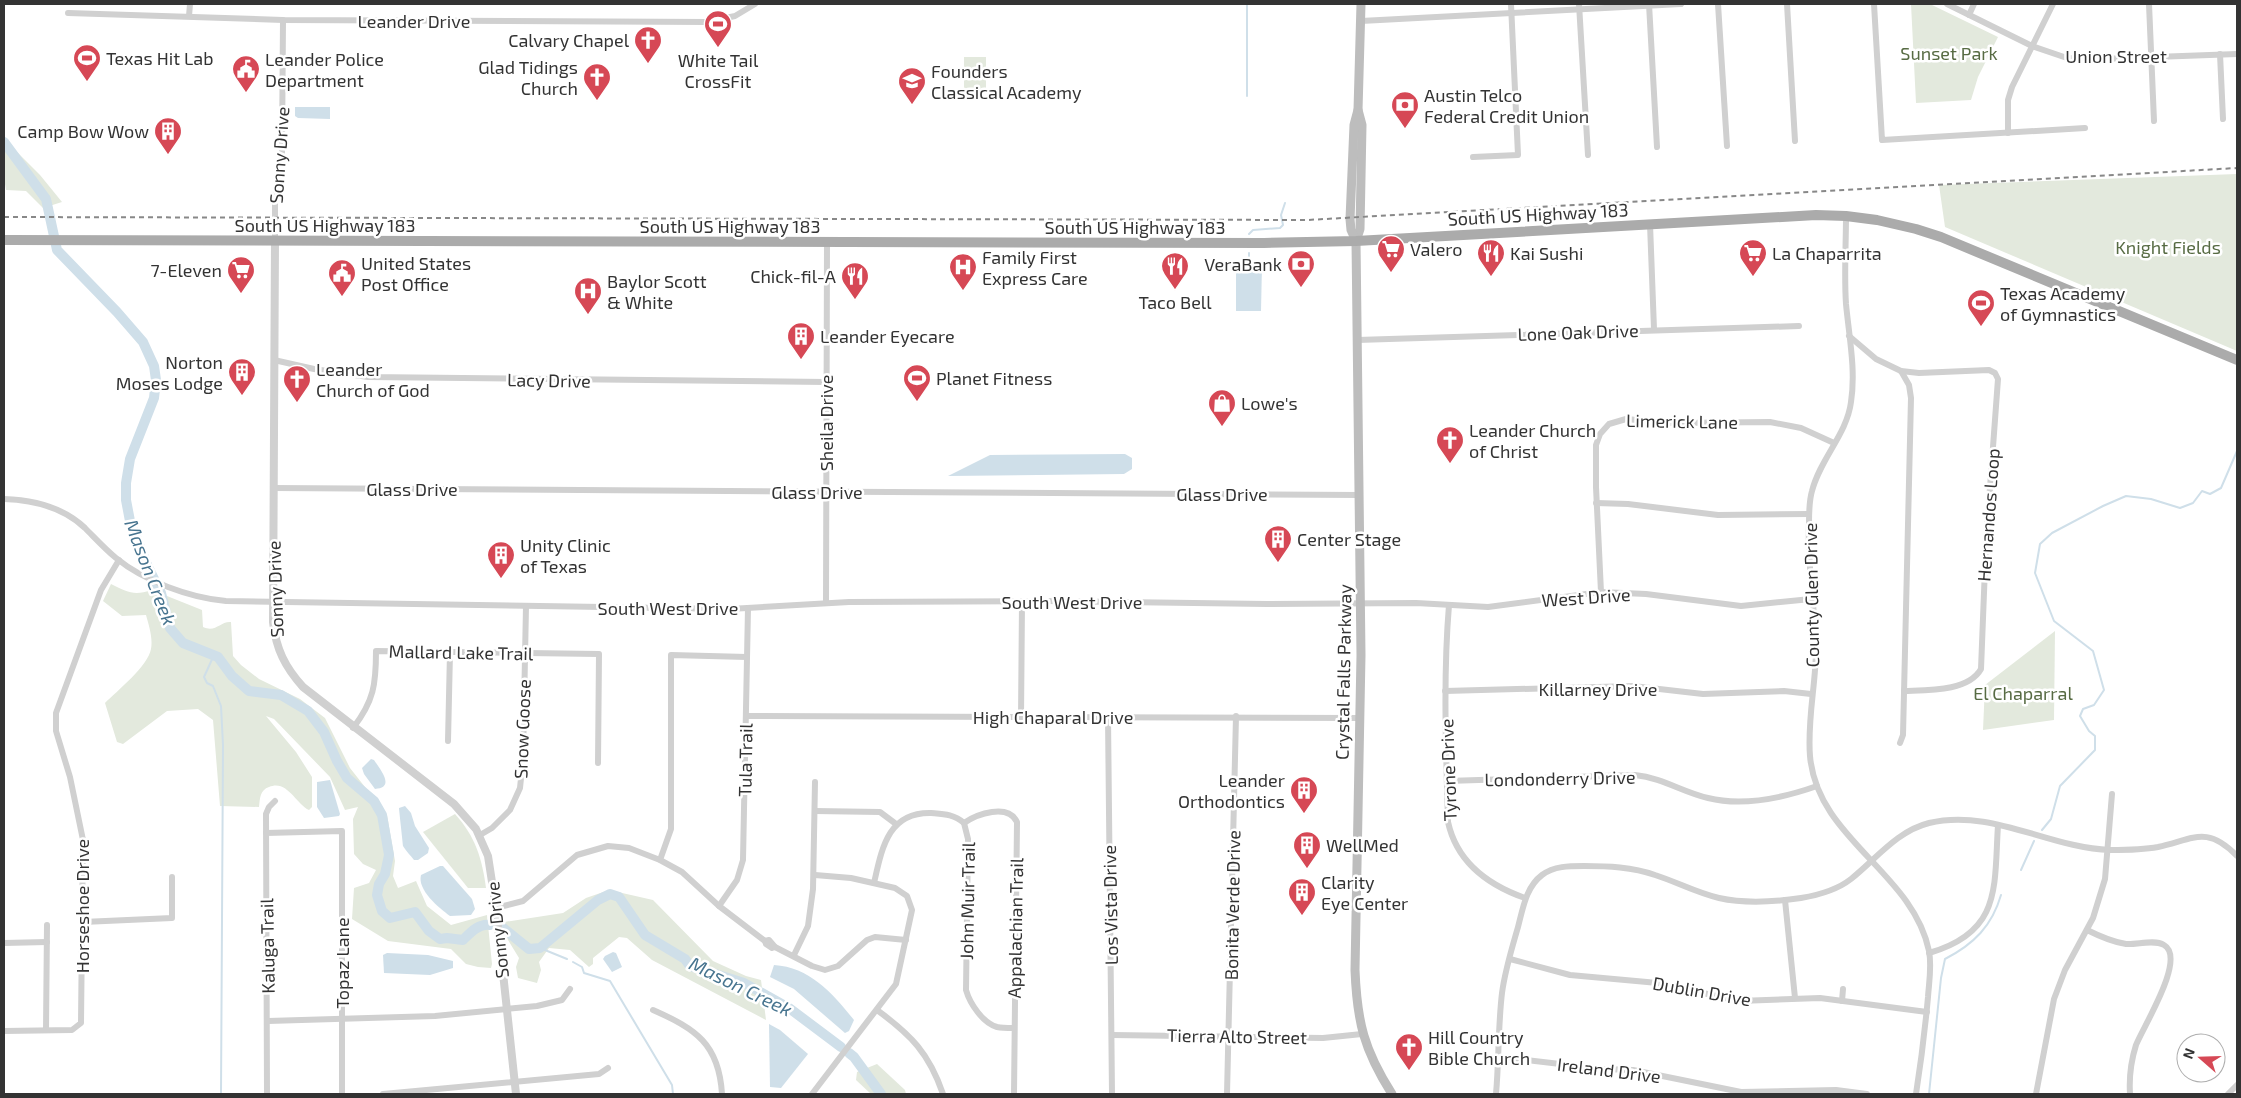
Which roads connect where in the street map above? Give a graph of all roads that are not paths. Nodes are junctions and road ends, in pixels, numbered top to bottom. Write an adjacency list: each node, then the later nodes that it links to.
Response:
1 (190, 4): 18 (street)
2 (756, 4): 19 (street, Leander Drive)
3 (1362, 4): 20 (main road, Crystal Falls Parkway)
4 (1511, 4): 16 (street)
5 (1681, 4): 13 (street)
6 (1718, 4): 30 (street)
7 (1787, 4): 29 (street)
8 (1874, 4): 28 (street)
9 (1947, 4): 17 (street, Union Street)
10 (1974, 4): 17 (street)
11 (2053, 4): 21 (street)
12 (2149, 4): 24 (street)
13 (1649, 5): 14 (street); 31 (street)
14 (1580, 7): 16 (street); 32 (street)
15 (68, 13): 18 (street, Leander Drive)
16 (1511, 14): 20 (street); 33 (street)
17 (1969, 15): 21 (street, Union Street)
18 (190, 16): 19 (street, Leander Drive)
19 (283, 20): 37 (street, Sonny Drive)
20 (1361, 21): 38 (main road, Crystal Falls Parkway)
21 (2032, 46): 24 (street, Union Street); 28 (street)
22 (2220, 54): 23 (street, Union Street); 24 (street, Union Street); 25 (street)
23 (2237, 54)
24 (2151, 57): 26 (street)
25 (2223, 118)
26 (2154, 121)
27 (2085, 128): 28 (street)
28 (2008, 132)
29 (1795, 141)
30 (1727, 146)
31 (1657, 147)
32 (1588, 155)
33 (1473, 157)
34 (1846, 216): 35 (main road, South US Highway 183); 42 (street, County Glen Drive); 45 (main road, South US Highway 183)
35 (1650, 224): 38 (main road, South US Highway 183); 41 (street)
36 (4, 240): 37 (main road, South US Highway 183)
37 (275, 241): 39 (main road, South US Highway 183); 44 (street, Sonny Drive)
38 (1356, 241): 39 (main road, South US Highway 183); 43 (main road, Crystal Falls Parkway)
39 (827, 243): 47 (street, Sheila Drive)
40 (1799, 326): 41 (street, Lone Oak Drive)
41 (1654, 329): 43 (street, Lone Oak Drive)
42 (1849, 336): 46 (street, Hernandos Loop); 48 (street, County Glen Drive)
43 (1358, 340): 51 (main road, Crystal Falls Parkway)
44 (274, 360): 47 (street, Lacy Drive); 49 (street, Sonny Drive)
45 (2237, 360)
46 (1901, 371): 69 (street); 69 (street, Hernandos Loop)
47 (826, 382): 50 (street, Sheila Drive)
48 (1834, 443): 53 (street, Limerick Lane); 54 (street, County Glen Drive)
49 (273, 488): 50 (street, Glass Drive); 58 (street, Sonny Drive)
50 (825, 492): 51 (street, Glass Drive); 60 (street, Sheila Drive)
51 (1360, 495): 61 (main road, Crystal Falls Parkway)
52 (4, 500): 55 (street, South West Drive)
53 (1596, 503): 54 (street); 56 (street, Limerick Lane)
54 (1809, 514): 57 (street, County Glen Drive)
55 (119, 560): 58 (street, South West Drive); 102 (street, Horseshoe Drive)
56 (1601, 592): 57 (street, West Drive); 62 (street, West Drive)
57 (1811, 599): 70 (street, County Glen Drive)
58 (273, 602): 63 (street, South West Drive); 76 (street, Sonny Drive)
59 (1022, 602): 60 (street, South West Drive); 61 (street, South West Drive); 74 (street)
60 (826, 603): 64 (street, South West Drive)
61 (1360, 604): 62 (street, West Drive); 75 (main road, Crystal Falls Parkway)
62 (1449, 605): 68 (street, Tyrone Drive)
63 (526, 606): 64 (street, South West Drive); 66 (street, Snow Goose)
64 (748, 608): 67 (street, Tula Trail)
65 (450, 652): 66 (street, Mallard Lake Trail); 76 (street, Mallard Lake Trail); 77 (street)
66 (525, 653): 79 (street, Mallard Lake Trail); 90 (street, Snow Goose)
67 (747, 656): 71 (street, Tula Trail); 93 (street)
68 (1445, 691): 70 (street, Killarney Drive); 80 (street, Tyrone Drive)
69 (1904, 691): 78 (street)
70 (1812, 694): 82 (street, County Glen Drive)
71 (746, 716): 74 (street, High Chaparal Drive); 100 (street, Tula Trail)
72 (1108, 716): 73 (street, High Chaparal Drive); 74 (street, High Chaparal Drive); 125 (street, Los Vista Drive)
73 (1236, 716): 75 (street, High Chaparal Drive); 126 (street, Bonita Verde Drive)
74 (1021, 718)
75 (1359, 718): 124 (main road, Crystal Falls Parkway)
76 (353, 728): 90 (street, Sonny Drive)
77 (448, 741)
78 (1900, 743)
79 (598, 763)
80 (1447, 781): 82 (street, Londonderry Drive); 98 (street, Tyrone Drive)
81 (815, 782): 85 (street)
82 (1817, 786): 94 (street, County Glen Drive)
83 (2112, 794): 91 (street)
84 (275, 800): 89 (street, Kaluga Trail)
85 (814, 811): 87 (street); 95 (street)
86 (964, 823): 87 (street, John Muir Trail); 121 (street, John Muir Trail); 121 (street, Appalachian Trail)
87 (896, 824): 97 (street)
88 (1998, 825): 91 (street); 94 (street); 108 (street)
89 (266, 833): 119 (street, Topaz Lane); 120 (street, Kaluga Trail)
90 (480, 835): 101 (street, Sonny Drive)
91 (2108, 850): 92 (street); 104 (street)
92 (2236, 852)
93 (660, 860): 100 (street); 101 (street)
94 (1870, 860): 99 (street); 108 (street, County Glen Drive)
95 (815, 875): 97 (street); 109 (street)
96 (172, 876): 102 (street)
97 (874, 883): 105 (street)
98 (1525, 898): 99 (street); 110 (street)
99 (1785, 900): 113 (street)
100 (719, 906): 109 (street)
101 (496, 908): 115 (street, Sonny Drive)
102 (83, 922): 122 (street, Horseshoe Drive)
103 (47, 925): 107 (street)
104 (2087, 930): 145 (street); 146 (street)
105 (906, 940): 109 (street); 117 (street)
106 (4, 942): 107 (street)
107 (47, 942): 122 (street)
108 (1929, 953): 118 (street, County Glen Drive)
109 (794, 955)
110 (1510, 959): 113 (street, Dublin Drive); 127 (street)
111 (570, 989): 115 (street)
112 (1843, 989): 114 (street)
113 (1795, 998): 114 (street, Dublin Drive)
114 (1842, 1001): 118 (street, Dublin Drive)
115 (506, 1009): 119 (street); 129 (street, Sonny Drive)
116 (653, 1010): 136 (street)
117 (877, 1010): 131 (street); 137 (street)
118 (1927, 1012): 144 (street, County Glen Drive)
119 (342, 1020): 120 (street); 133 (street, Topaz Lane)
120 (268, 1021): 132 (street, Kaluga Trail)
121 (1013, 1028): 138 (street, Appalachian Trail)
122 (46, 1030): 123 (street)
123 (4, 1031)
124 (1362, 1034): 126 (street, Tierra Alto Street); 141 (main road, Crystal Falls Parkway)
125 (1112, 1035): 126 (street, Tierra Alto Street); 139 (street, Los Vista Drive)
126 (1229, 1036): 140 (street, Bonita Verde Drive)
127 (1500, 1057): 142 (street); 143 (street, Ireland Drive)
128 (608, 1068): 129 (street)
129 (515, 1082): 134 (street); 135 (street, Sonny Drive)
130 (2237, 1085): 147 (street)
131 (816, 1093)
132 (267, 1094)
133 (342, 1094)
134 (383, 1094)
135 (516, 1094)
136 (722, 1094)
137 (943, 1094)
138 (1014, 1094)
139 (1112, 1094)
140 (1227, 1094)
141 (1392, 1094)
142 (1496, 1094)
143 (1867, 1094)
144 (1916, 1094)
145 (2036, 1094)
146 (2130, 1094)
147 (2228, 1094)

